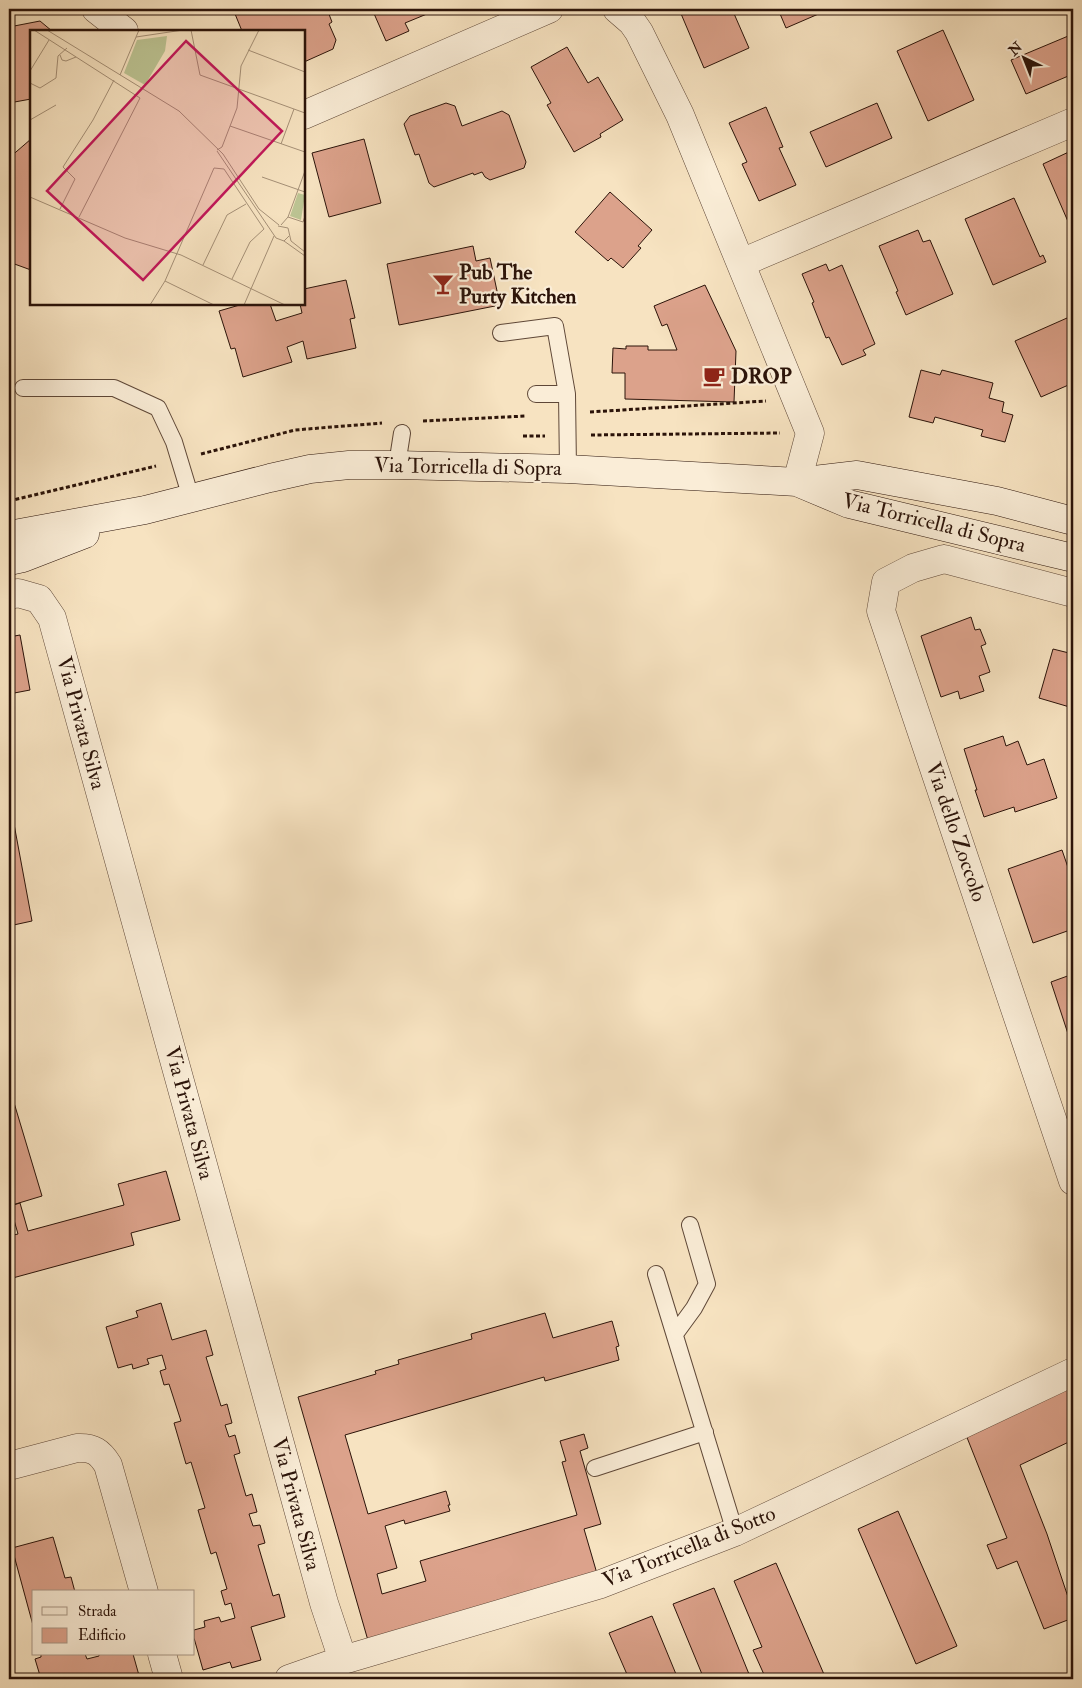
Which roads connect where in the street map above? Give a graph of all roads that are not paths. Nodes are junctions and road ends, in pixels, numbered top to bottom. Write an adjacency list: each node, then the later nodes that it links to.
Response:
1 (96, 9): 4 (street)
2 (549, 9): 5 (street)
3 (617, 9): 7 (street)
4 (123, 30)
5 (305, 115)
6 (1073, 122): 7 (street)
7 (741, 263): 15 (street)
8 (501, 333): 11 (lane)
9 (23, 388): 16 (lane)
10 (536, 394): 11 (lane)
11 (567, 394): 14 (lane)
12 (402, 433): 13 (lane)
13 (397, 465): 14 (street, Via Torricella di Sopra); 16 (street, Via Torricella di Sopra)
14 (568, 469): 15 (street, Via Torricella di Sopra)
15 (797, 482): 18 (street, Via Torricella di Sopra); 19 (street, Via Torricella di Sopra)
16 (191, 498): 17 (street, Via Torricella di Sopra)
17 (144, 510): 20 (street, Via Torricella di Sopra); 23 (street, Via Torricella di Sopra)
18 (1073, 521)
19 (923, 522): 21 (street, Via Torricella di Sopra); 22 (street)
20 (9, 535)
21 (1073, 558)
22 (944, 559): 24 (street, Via Torricella di Sopra); 26 (street, Via dello Zoccolo)
23 (9, 561)
24 (1073, 593)
25 (9, 595): 37 (street, Via Privata Silva)
26 (1073, 1181)
27 (690, 1225): 29 (lane)
28 (656, 1274): 29 (lane)
29 (675, 1334): 31 (lane)
30 (1073, 1372): 34 (street, Via Torricella di Sotto)
31 (705, 1432): 33 (lane); 34 (lane)
32 (9, 1466): 35 (street)
33 (595, 1468)
34 (735, 1532): 37 (street, Via Torricella di Sotto)
35 (143, 1590)
36 (163, 1656): 38 (street)
37 (343, 1660): 39 (street, Via Torricella di Sotto)
38 (169, 1679)
39 (289, 1679)

